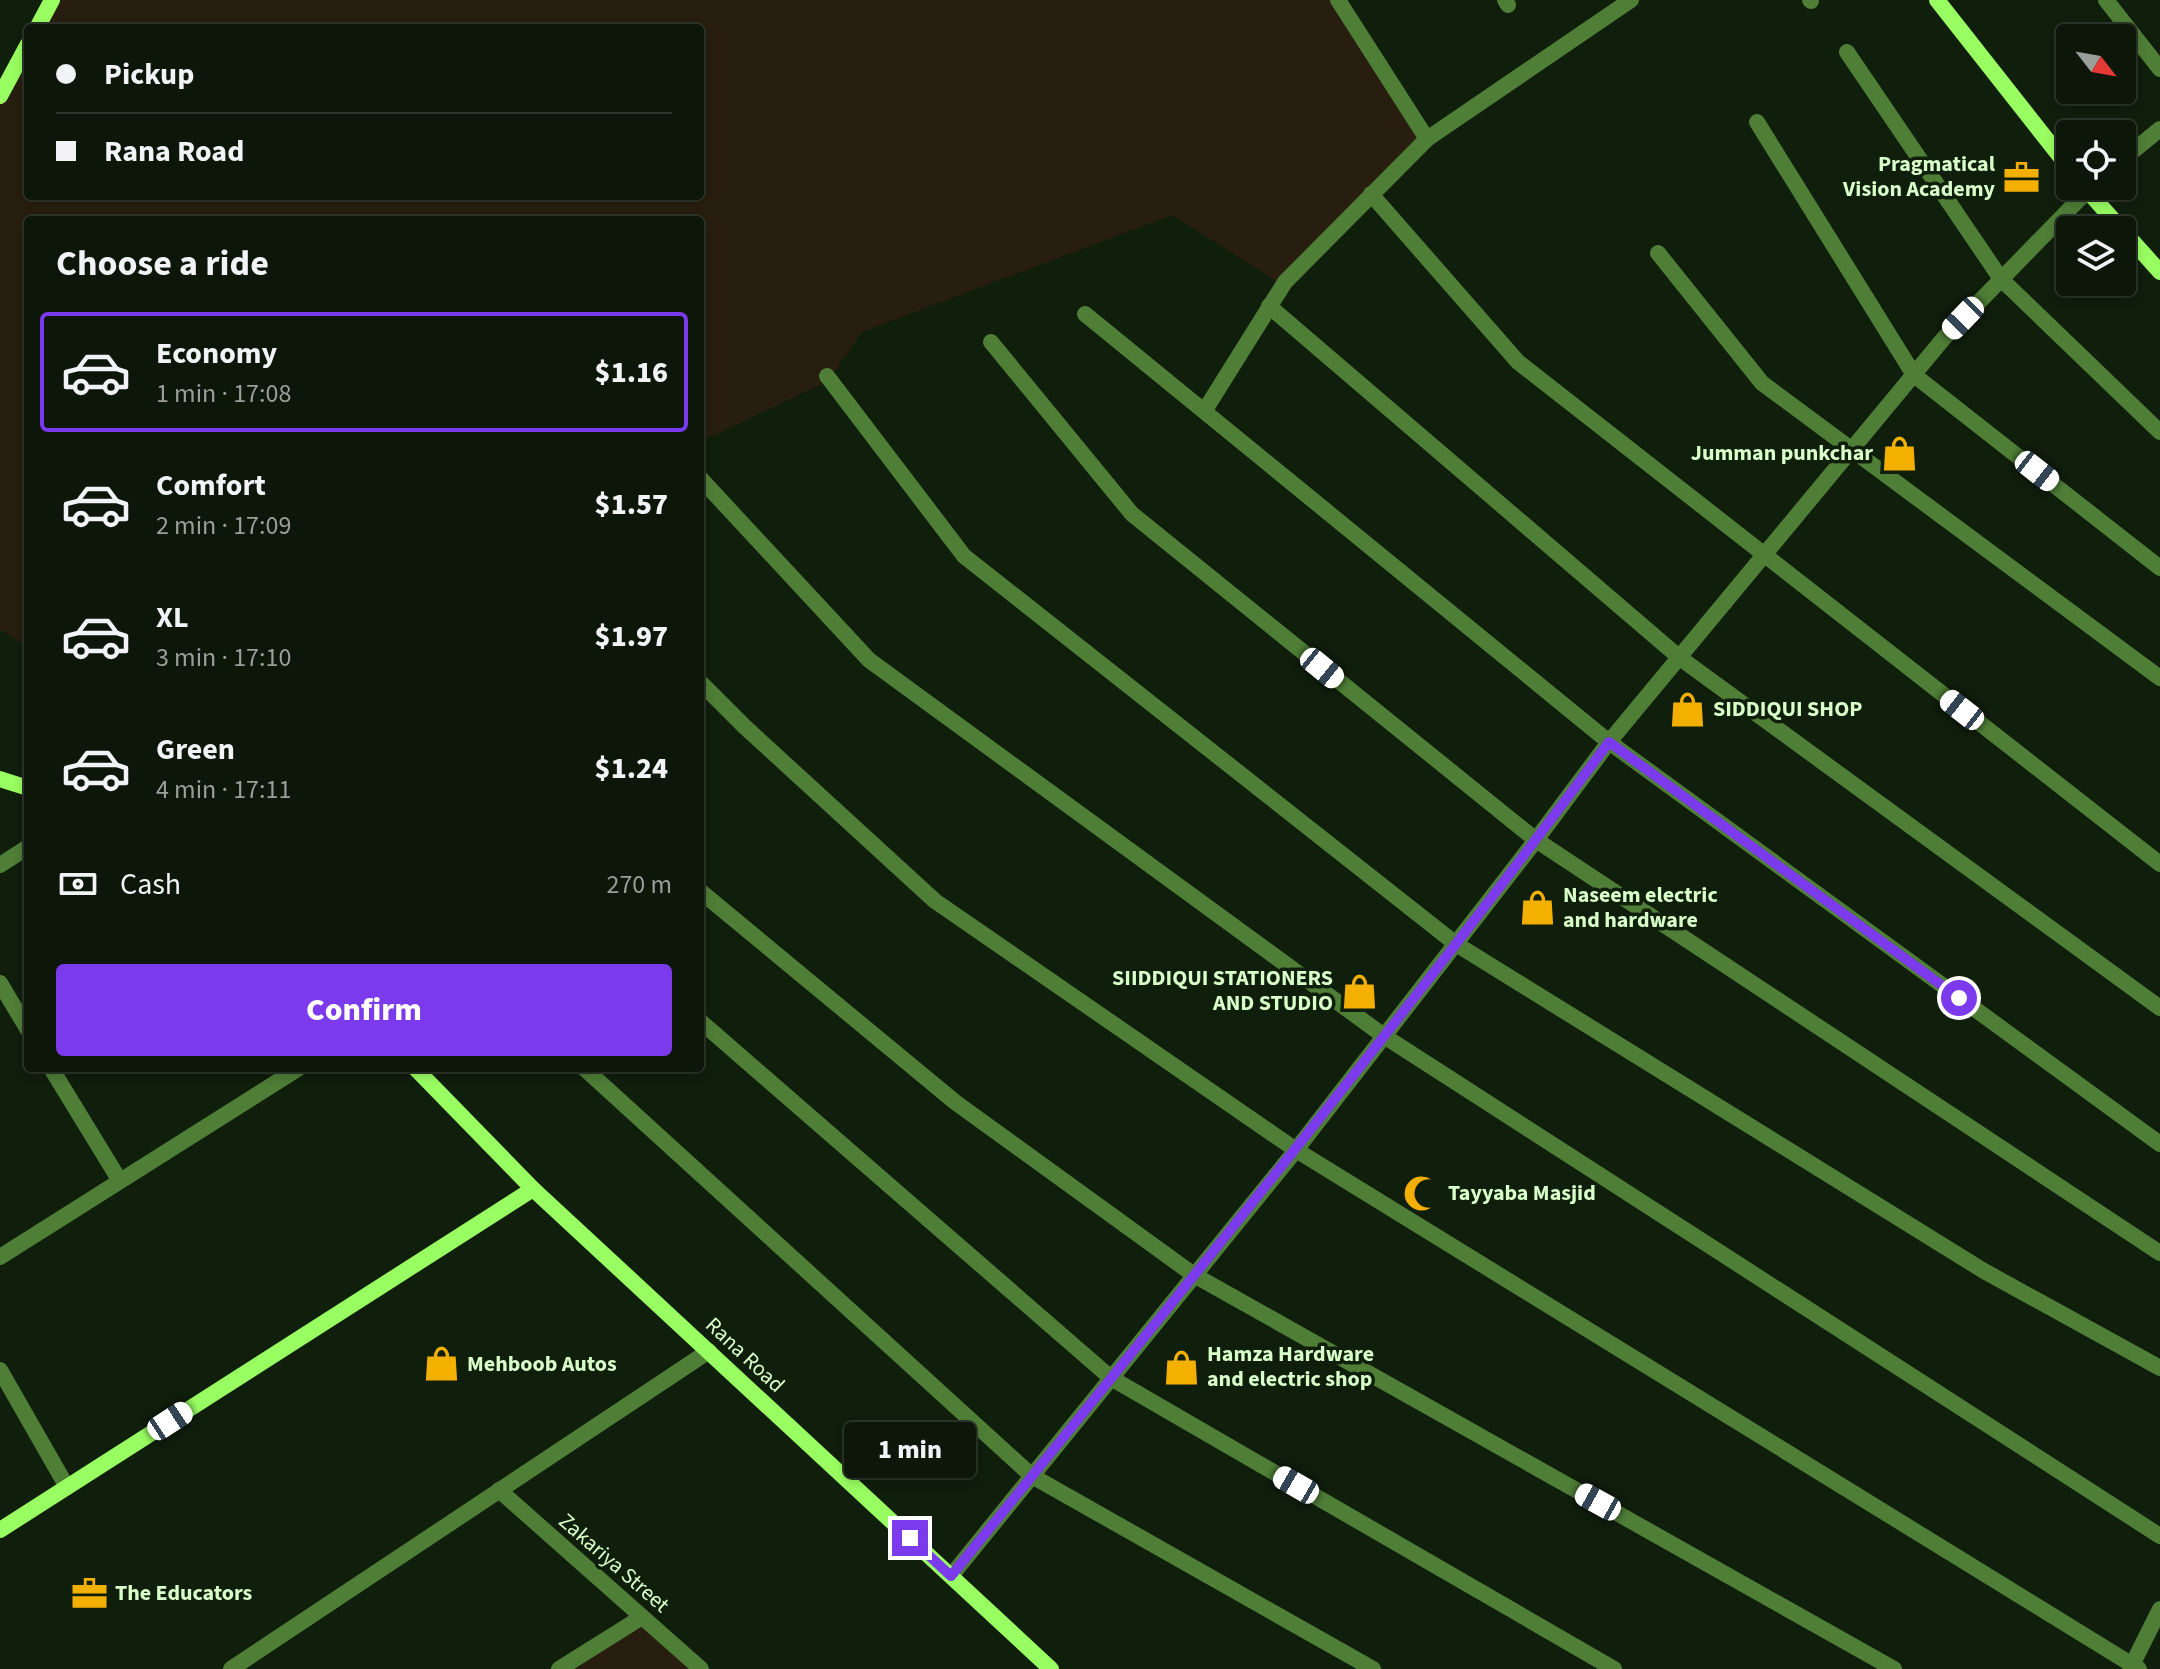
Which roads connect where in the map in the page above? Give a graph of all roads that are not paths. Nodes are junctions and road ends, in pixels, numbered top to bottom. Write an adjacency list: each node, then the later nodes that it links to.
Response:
1 (52, 0): 6 (street)
2 (1338, 0): 13 (street)
3 (1631, 0): 13 (street)
4 (1937, 0): 15 (street)
5 (2106, 0): 9 (street)
6 (39, 24)
7 (24, 51): 10 (street)
8 (1847, 52): 21 (street)
9 (2160, 69)
10 (0, 96)
11 (1757, 122): 25 (street)
12 (2160, 129): 14 (street)
13 (1427, 139): 16 (street)
14 (2136, 149)
15 (2056, 151)
16 (1371, 194): 22 (street); 31 (street)
17 (2076, 200): 21 (street)
18 (2097, 200): 20 (street)
19 (1658, 253): 29 (street)
20 (2160, 272)
21 (2001, 279): 25 (street); 28 (street)
22 (1269, 306): 27 (street); 33 (street)
23 (1085, 314): 27 (street)
24 (991, 342): 39 (street)
25 (1914, 375): 29 (street); 32 (street)
26 (827, 376): 44 (street)
27 (1205, 410): 36 (street)
28 (2160, 432)
29 (1851, 451): 31 (street); 34 (street)
30 (704, 482): 49 (street)
31 (1765, 556): 33 (street); 41 (street)
32 (2160, 568)
33 (1680, 658): 36 (street); 46 (street)
34 (2160, 678)
35 (704, 686): 55 (street)
36 (1609, 742): 39 (street); 54 (street)
37 (0, 779): 38 (street)
38 (24, 787)
39 (1536, 840): 44 (street); 58 (street)
40 (24, 850): 42 (street)
41 (2160, 864)
42 (0, 865)
43 (704, 894): 60 (street)
44 (1456, 944): 49 (street); 62 (street)
45 (0, 983): 47 (street)
46 (2160, 1008)
47 (24, 1023)
48 (704, 1024): 64 (street)
49 (1384, 1036): 55 (street); 69 (street)
50 (53, 1072): 56 (street)
51 (293, 1072): 56 (street)
52 (419, 1072): 57 (street, Rana Road)
53 (588, 1072): 65 (street)
54 (2160, 1144)
55 (1296, 1150): 60 (street); 73 (street)
56 (120, 1181): 59 (street)
57 (533, 1189): 61 (street, Rana Road); 66 (street)
58 (2160, 1253)
59 (0, 1257)
60 (1194, 1275): 64 (street); 80 (street)
61 (709, 1351): 67 (street); 70 (street, Rana Road)
62 (2160, 1368)
63 (0, 1370): 66 (street)
64 (1111, 1378): 65 (street); 79 (street)
65 (1032, 1476): 70 (street); 78 (street)
66 (67, 1487): 68 (street)
67 (499, 1490): 72 (street, Zakariya Street); 74 (street)
68 (0, 1530)
69 (2160, 1536)
70 (951, 1576): 77 (street, Rana Road)
71 (2160, 1609): 73 (street)
72 (642, 1617): 75 (street); 76 (street, Zakariya Street)
73 (2134, 1667)
74 (231, 1669)
75 (559, 1669)
76 (701, 1669)
77 (1051, 1669)
78 (1373, 1669)
79 (1614, 1669)
80 (1894, 1669)

